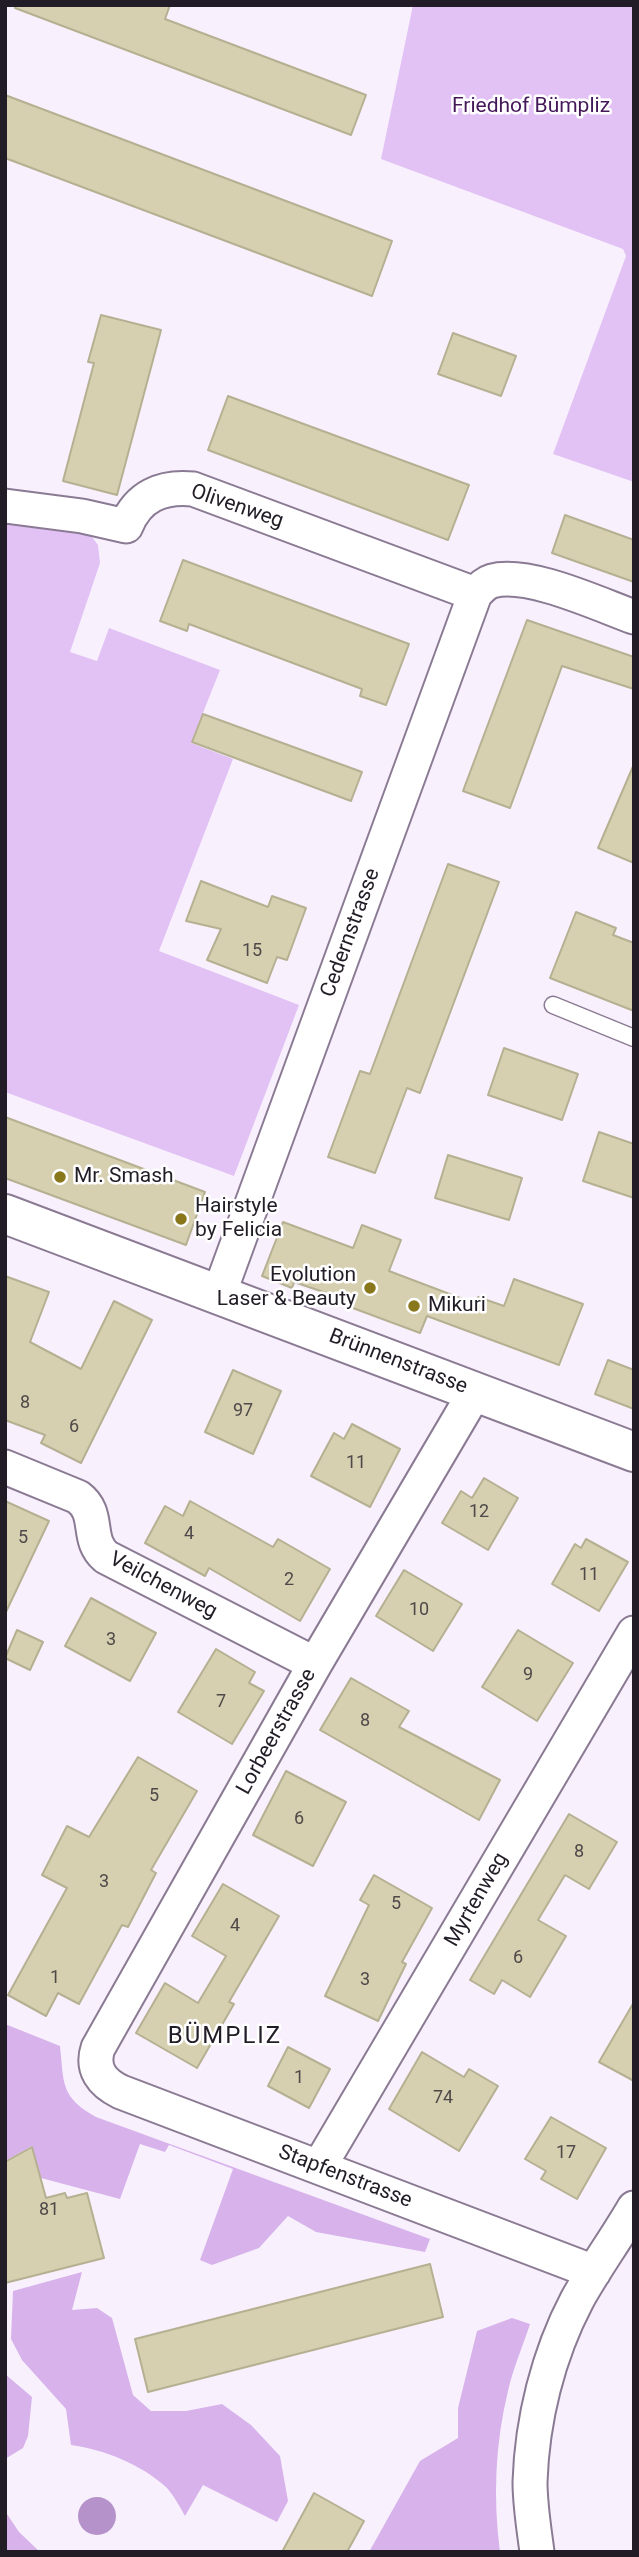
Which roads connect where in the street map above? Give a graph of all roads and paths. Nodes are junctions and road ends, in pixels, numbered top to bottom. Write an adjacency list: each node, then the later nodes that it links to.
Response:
1 (5, 506): 2 (street, Olivenweg)
2 (484, 587): 3 (street, Olivenweg); 7 (street, Cedernstrasse)
3 (634, 617)
4 (553, 1005): 5 (lane)
5 (634, 1038)
6 (5, 1214): 7 (street, Brünnenstrasse)
7 (219, 1294): 8 (street, Brünnenstrasse)
8 (475, 1392): 9 (street, Brünnenstrasse); 12 (street, Lorbeerstrasse)
9 (634, 1452)
10 (5, 1467): 12 (street, Veilchenweg)
11 (634, 1633): 14 (street, Myrtenweg)
12 (315, 1664): 13 (street, Lorbeerstrasse)
13 (100, 2076): 14 (street, Stapfenstrasse)
14 (319, 2167): 16 (street, Stapfenstrasse)
15 (634, 2208): 16 (street)
16 (612, 2261): 17 (street)
17 (537, 2552)

